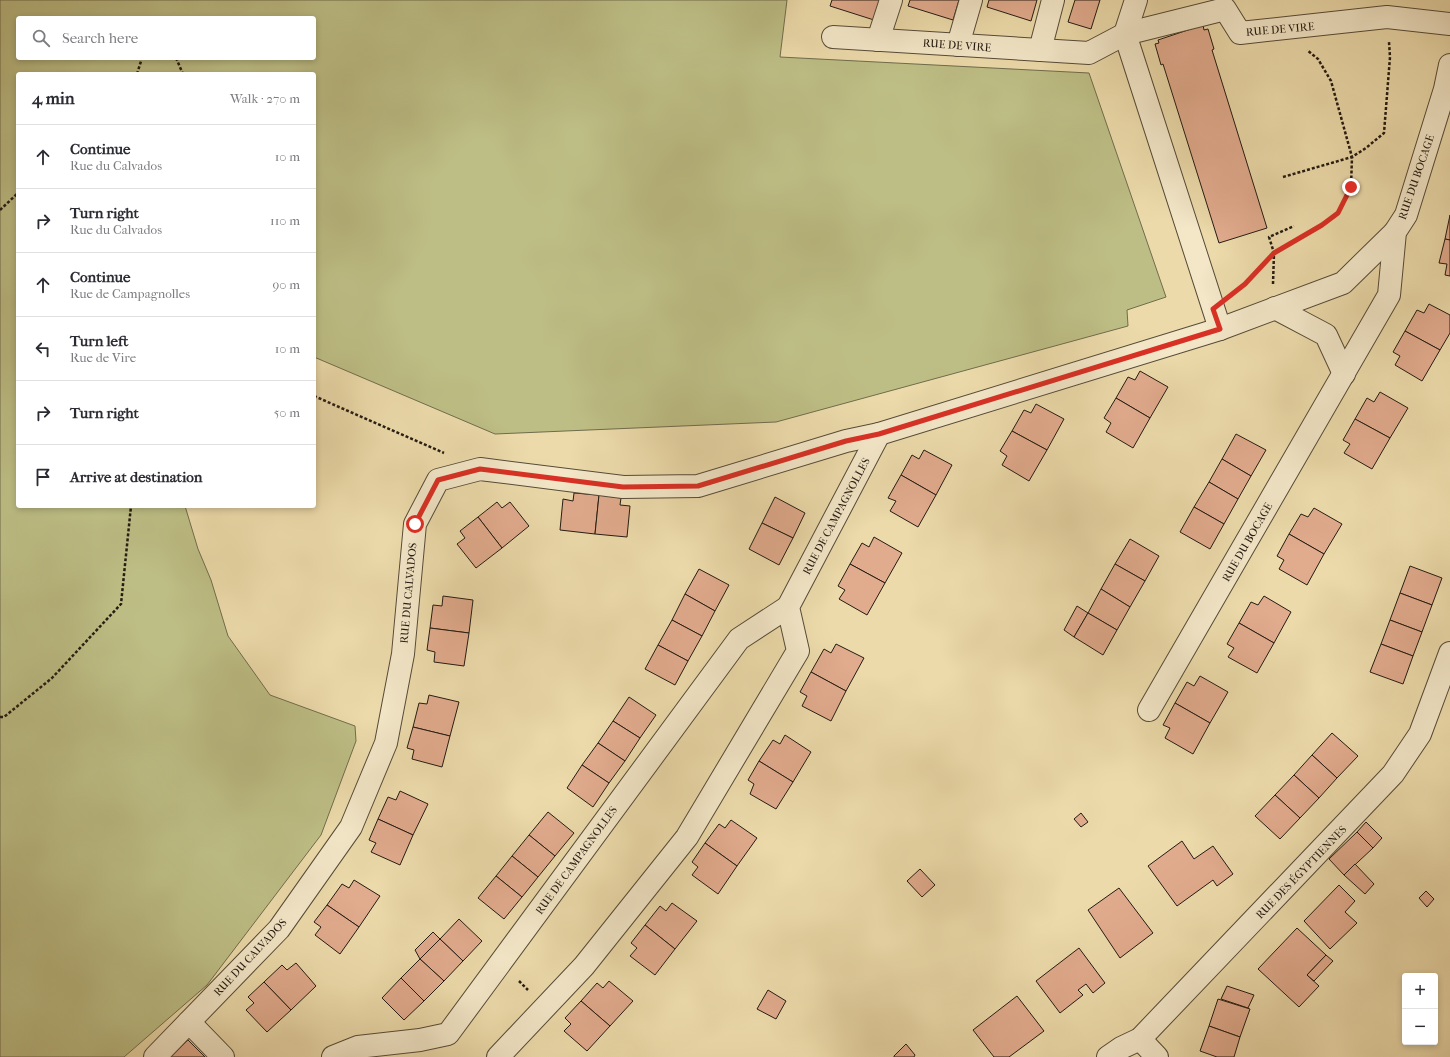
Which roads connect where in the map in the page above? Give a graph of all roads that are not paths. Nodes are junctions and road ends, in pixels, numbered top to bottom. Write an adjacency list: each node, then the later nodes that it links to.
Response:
1 (891, 0): 8 (street)
2 (971, 0): 9 (street)
3 (1053, 0): 10 (street)
4 (1136, 0): 6 (street)
5 (1450, 24): 6 (street, RUE DE VIRE)
6 (1125, 34): 10 (street, RUE DE VIRE); 14 (street)
7 (833, 37): 8 (street, RUE DE VIRE)
8 (878, 40): 9 (street, RUE DE VIRE)
9 (958, 45): 10 (street, RUE DE VIRE)
10 (1040, 50)
11 (1450, 66): 12 (street, RUE DU BOCAGE)
12 (1395, 232): 13 (street); 15 (street, RUE DU BOCAGE)
13 (1275, 308): 14 (street); 15 (street)
14 (1216, 319): 16 (street)
15 (1344, 374): 19 (street, RUE DU BOCAGE)
16 (879, 434): 17 (street, RUE DE CAMPAGNOLLES); 20 (street, RUE DU CALVADOS)
17 (788, 607): 24 (street, RUE DE CAMPAGNOLLES); 25 (street)
18 (1450, 653): 21 (street, RUE DES ÉGYPTIENNES)
19 (1149, 710)
20 (189, 1022): 22 (street, RUE DU CALVADOS); 23 (street)
21 (1140, 1039): 26 (street, RUE DES ÉGYPTIENNES); 27 (street)
22 (155, 1057)
23 (223, 1057)
24 (333, 1057)
25 (498, 1057)
26 (1108, 1057)
27 (1157, 1057)

